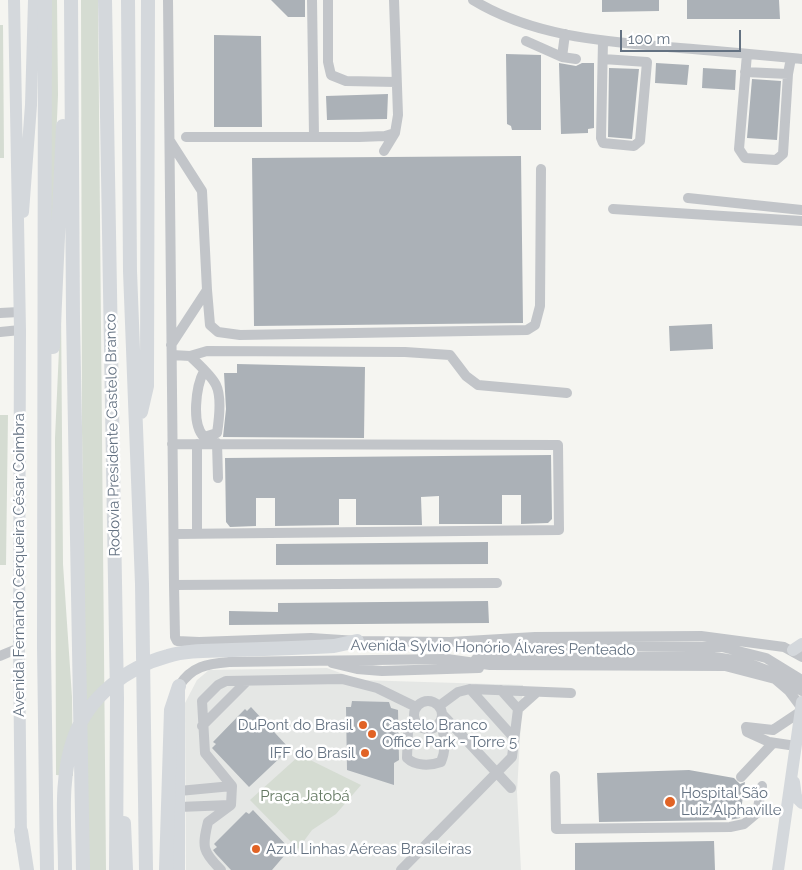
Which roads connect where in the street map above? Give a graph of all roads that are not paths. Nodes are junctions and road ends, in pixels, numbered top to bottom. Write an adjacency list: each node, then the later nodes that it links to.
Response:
1 (14, 0): 40 (main road)
2 (34, 0): 40 (main road)
3 (38, 0): 29 (main road)
4 (44, 0): 29 (highway)
5 (71, 0): 14 (highway)
6 (105, 0): 91 (highway, Rodovia Presidente Castelo Branco)
7 (128, 0): 50 (highway)
8 (148, 0): 50 (highway)
9 (168, 0): 33 (street)
10 (312, 0): 31 (street)
11 (328, 0): 28 (street)
12 (394, 0): 28 (street)
13 (473, 0): 15 (street)
14 (72, 20): 62 (highway); 104 (highway)
15 (565, 34): 17 (street); 20 (street)
16 (526, 41): 20 (street)
17 (603, 41): 18 (street); 24 (street)
18 (637, 44): 19 (street); 25 (street)
19 (747, 54): 21 (street); 26 (street)
20 (562, 57): 23 (street)
21 (791, 58): 22 (street); 27 (street)
22 (802, 58)
23 (576, 59)
24 (603, 59): 25 (street); 25 (street)
25 (636, 62)
26 (745, 72): 27 (street); 27 (street)
27 (788, 74)
28 (396, 82): 30 (street)
29 (44, 98): 62 (highway)
30 (395, 132): 31 (street); 34 (street)
31 (314, 136): 32 (street)
32 (186, 137)
33 (169, 139): 41 (street); 46 (street)
34 (384, 151)
35 (541, 169): 41 (street)
36 (688, 198): 38 (street)
37 (613, 209): 39 (street)
38 (802, 210)
39 (802, 220)
40 (18, 259): 42 (main road, Avenida Fernando Cerqueira César Coimbra)
41 (207, 290): 46 (street)
42 (19, 312): 43 (street); 44 (main road, Avenida Fernando Cerqueira César Coimbra)
43 (0, 313)
44 (20, 330): 45 (street); 63 (main road, Avenida Fernando Cerqueira César Coimbra)
45 (0, 332)
46 (171, 350): 47 (street); 52 (street)
47 (190, 356): 48 (street); 49 (street)
48 (204, 371): 48 (street)
49 (567, 394)
50 (137, 425): 107 (highway)
51 (217, 443): 53 (street); 54 (street); 56 (street)
52 (172, 444): 53 (street); 55 (street)
53 (197, 444): 56 (street)
54 (218, 478)
55 (174, 534): 56 (street); 58 (street)
56 (197, 534)
57 (497, 582): 58 (street)
58 (174, 585): 60 (street, Avenida Sylvio Honório Álvares Penteado)
59 (719, 638): 61 (street, Avenida Sylvio Honório Álvares Penteado); 64 (street, Avenida Sylvio Honório Álvares Penteado); 69 (street)
60 (357, 641): 61 (street, Avenida Sylvio Honório Álvares Penteado); 103 (highway)
61 (450, 642): 70 (street)
62 (44, 647): 102 (highway)
63 (18, 648): 65 (street); 99 (main road, Avenida Fernando Cerqueira César Coimbra)
64 (799, 650)
65 (0, 656)
66 (447, 659): 67 (street, Avenida Sylvio Honório Álvares Penteado); 68 (street, Avenida Sylvio Honório Álvares Penteado); 75 (street)
67 (316, 660): 68 (street); 72 (street, Avenida Sylvio Honório Álvares Penteado)
68 (490, 666): 69 (street, Avenida Sylvio Honório Álvares Penteado)
69 (716, 666): 79 (street, Avenida Sylvio Honório Álvares Penteado)
70 (802, 680)
71 (247, 681): 78 (street); 83 (street); 83 (street)
72 (179, 686): 95 (main road); 108 (highway)
73 (470, 689): 74 (street); 81 (street); 84 (street)
74 (502, 690): 76 (street); 80 (street)
75 (802, 691)
76 (537, 692): 77 (street); 80 (street)
77 (571, 693)
78 (416, 707): 81 (street); 82 (street)
79 (801, 707): 85 (street); 86 (main road)
80 (518, 710): 84 (street)
81 (441, 714): 82 (street); 82 (street); 88 (street)
82 (415, 721)
83 (202, 726): 92 (street)
84 (514, 738): 88 (street)
85 (773, 743): 86 (street); 90 (street)
86 (796, 746): 87 (main road)
87 (793, 765): 96 (main road); 112 (main road)
88 (498, 773): 94 (street); 111 (street)
89 (555, 776): 93 (street)
90 (741, 777)
91 (116, 782): 105 (highway, Rodovia Presidente Castelo Branco); 106 (highway)
92 (232, 786): 95 (street); 97 (street)
93 (762, 786)
94 (511, 788)
95 (179, 791): 98 (main road)
96 (802, 803)
97 (231, 805): 98 (street); 110 (street)
98 (180, 807): 109 (main road)
99 (21, 831): 100 (main road, Avenida Fernando Cerqueira César Coimbra); 101 (highway)
100 (21, 870)
101 (27, 870)
102 (47, 870)
103 (65, 870)
104 (83, 870)
105 (116, 870)
106 (126, 870)
107 (146, 870)
108 (166, 870)
109 (179, 870)
110 (221, 870)
111 (401, 870)
112 (778, 870)

